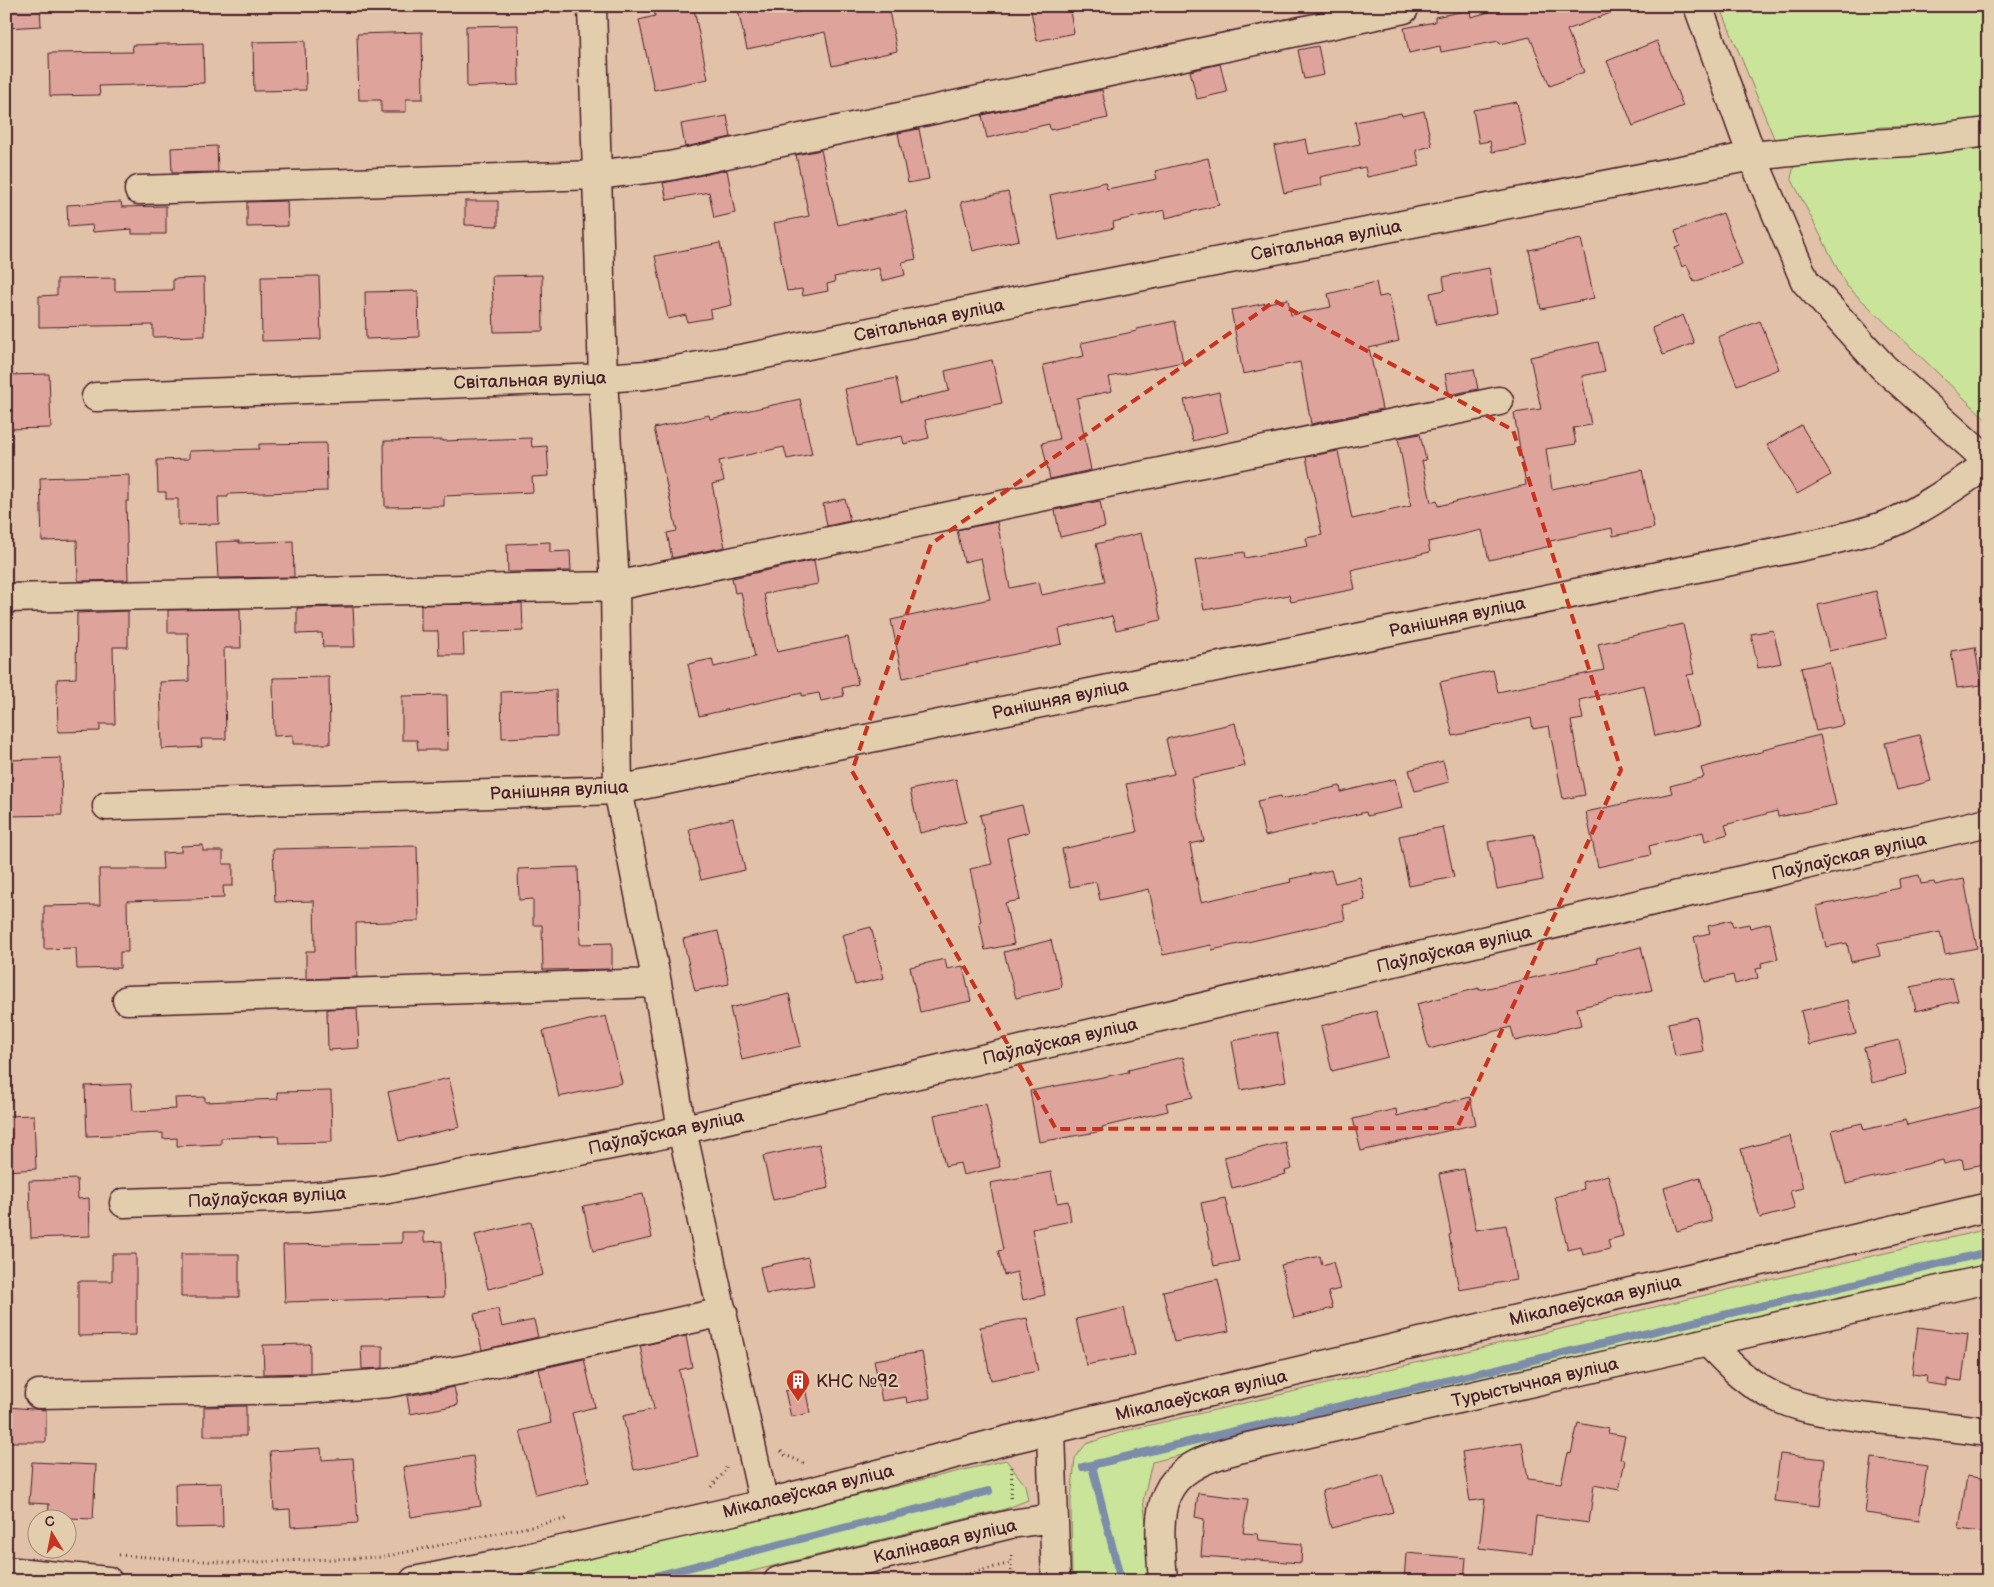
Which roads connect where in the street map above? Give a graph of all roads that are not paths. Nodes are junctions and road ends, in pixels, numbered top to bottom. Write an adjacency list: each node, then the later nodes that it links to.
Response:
1 (592, 6): 6 (street)
2 (1698, 6): 5 (street)
3 (1404, 8): 6 (street)
4 (1988, 132): 5 (street, Світальная вуліца)
5 (1752, 156): 8 (street, Світальная вуліца); 11 (street)
6 (596, 175): 7 (street); 8 (street)
7 (139, 190)
8 (603, 378): 9 (street, Світальная вуліца); 12 (street)
9 (96, 397)
10 (1499, 401): 12 (street)
11 (1988, 462): 14 (street, Ранішняя вуліца)
12 (615, 586): 13 (street); 14 (street)
13 (6, 598)
14 (618, 790): 15 (street, Ранішняя вуліца); 17 (street)
15 (107, 806)
16 (1988, 822): 19 (street, Паўлаўская вуліца)
17 (657, 983): 18 (street); 19 (street)
18 (126, 1000)
19 (682, 1130): 20 (street, Паўлаўская вуліца); 23 (street)
20 (124, 1203)
21 (1988, 1207): 26 (street, Мікалаеўская вуліца)
22 (1988, 1279): 24 (street, Турыстычная вуліца)
23 (722, 1312): 25 (street); 28 (street)
24 (1708, 1342): 27 (street); 35 (street, Турыстычная вуліца)
25 (39, 1394)
26 (1051, 1430): 28 (street, Мікалаеўская вуліца); 29 (street)
27 (1988, 1432)
28 (764, 1504): 32 (street, Мікалаеўская вуліца)
29 (1054, 1518): 33 (street, Калінавая вуліца); 34 (street)
30 (6, 1571): 31 (street)
31 (108, 1581)
32 (414, 1581)
33 (778, 1581)
34 (1056, 1581)
35 (1163, 1581)

